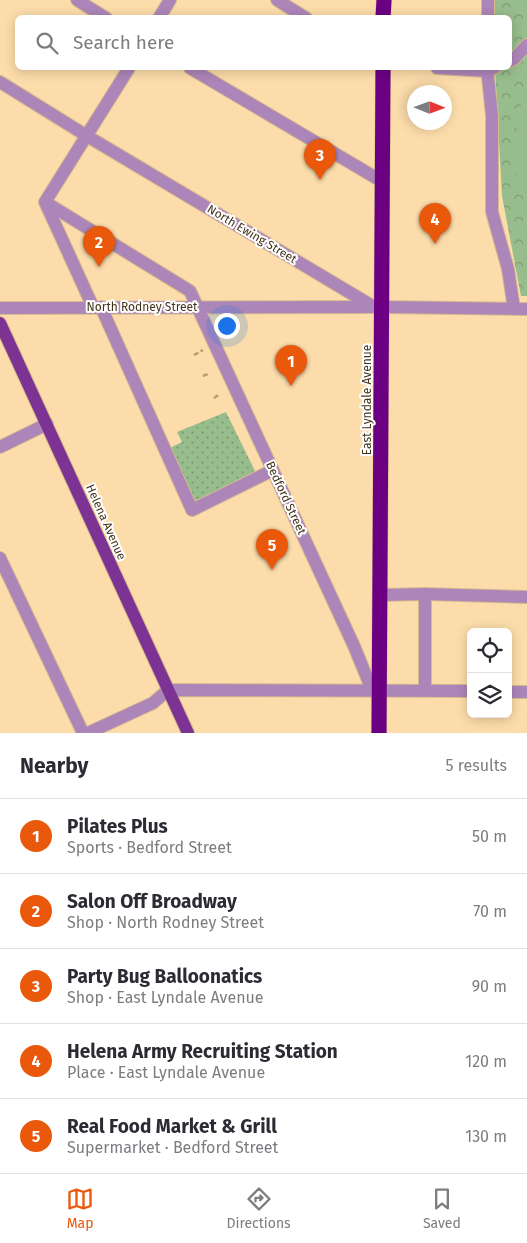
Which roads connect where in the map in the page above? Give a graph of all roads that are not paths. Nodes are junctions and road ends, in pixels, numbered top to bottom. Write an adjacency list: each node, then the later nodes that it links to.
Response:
1 (77, 0): 6 (street)
2 (170, 0): 7 (street)
3 (277, 0): 8 (street)
4 (384, 0): 9 (highway)
5 (488, 0): 10 (street)
6 (101, 15)
7 (161, 15)
8 (301, 15)
9 (383, 15)
10 (488, 15)
11 (527, 45): 12 (street)
12 (512, 60)
13 (127, 70): 18 (street)
14 (193, 70): 19 (street)
15 (383, 70): 19 (highway, East Lyndale Avenue)
16 (490, 70): 25 (street)
17 (0, 82): 18 (street, North Ewing Street)
18 (87, 136): 20 (street); 23 (street, North Ewing Street)
19 (383, 182): 23 (highway, East Lyndale Avenue)
20 (45, 202): 21 (street); 22 (street, Bedford Street)
21 (97, 307): 22 (street, North Rodney Street); 24 (street, North Rodney Street); 30 (street)
22 (198, 307): 23 (street, North Rodney Street); 30 (street, Bedford Street)
23 (378, 307): 25 (street, North Ewing Street); 33 (highway, East Lyndale Avenue)
24 (0, 308)
25 (514, 309): 26 (street, North Ewing Street)
26 (527, 309)
27 (0, 323): 28 (main road, Helena Avenue)
28 (47, 424): 29 (street); 35 (main road, Helena Avenue)
29 (0, 448)
30 (273, 470): 36 (street, Bedford Street)
31 (0, 558): 41 (street)
32 (425, 594): 33 (street); 34 (street); 37 (street)
33 (381, 595): 36 (highway, East Lyndale Avenue)
34 (527, 597)
35 (168, 690): 36 (street); 42 (street); 43 (main road, Helena Avenue)
36 (376, 690): 37 (street); 44 (highway, East Lyndale Avenue)
37 (425, 691): 38 (street)
38 (467, 691)
39 (512, 692): 40 (street)
40 (527, 692)
41 (83, 733)
42 (88, 733)
43 (188, 733)
44 (380, 733)

